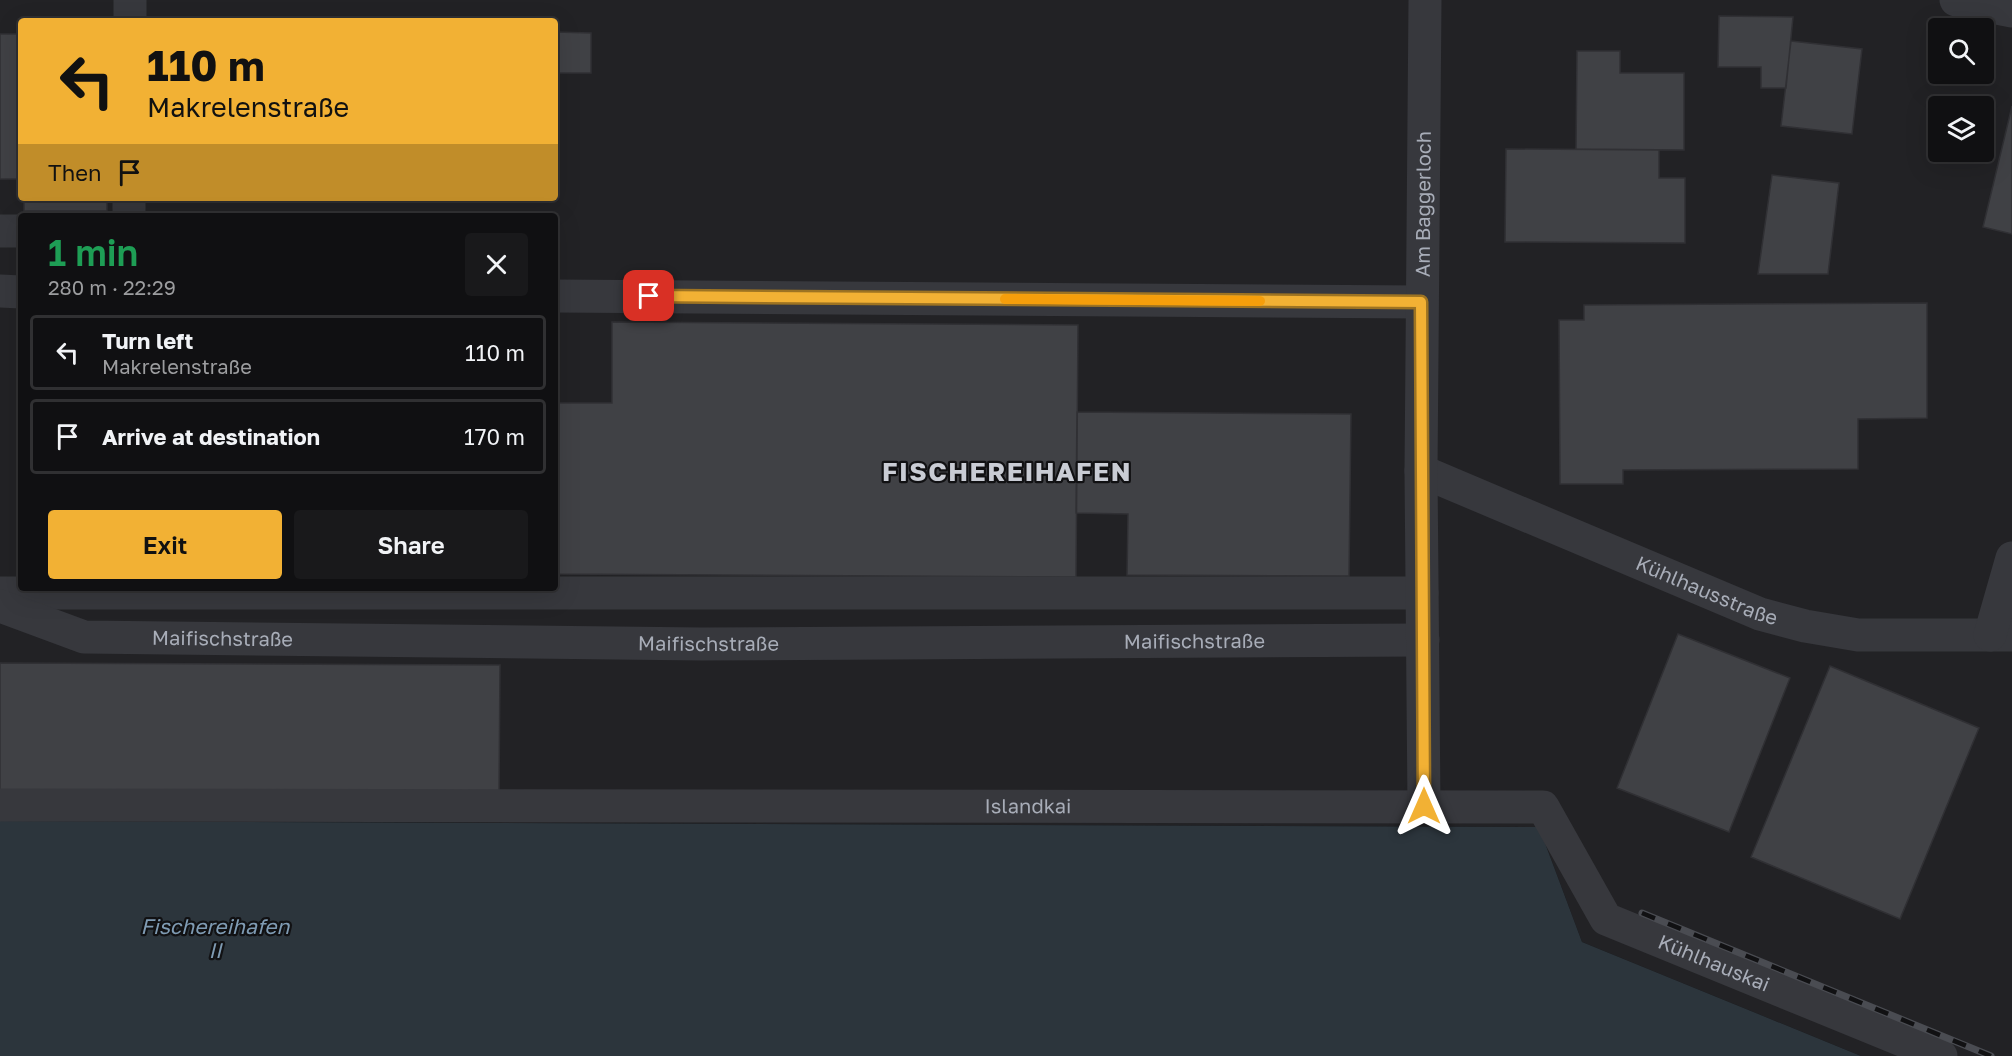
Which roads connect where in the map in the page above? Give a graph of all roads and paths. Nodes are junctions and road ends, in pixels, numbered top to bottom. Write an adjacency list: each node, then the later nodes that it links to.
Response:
1 (130, 0): 5 (street)
2 (1425, 0): 11 (street, Am Baggerloch)
3 (1956, 0): 4 (street)
4 (2012, 11)
5 (130, 18)
6 (0, 231): 7 (street)
7 (18, 231)
8 (0, 291): 9 (street)
9 (18, 291)
10 (558, 296): 11 (street)
11 (1421, 302): 12 (street, Am Baggerloch)
12 (1421, 471): 15 (street, Am Baggerloch); 17 (street, Kühlhausstraße)
13 (2012, 558): 17 (street)
14 (0, 593): 15 (street)
15 (1422, 593): 18 (street, Am Baggerloch)
16 (0, 606): 18 (street, Maifischstraße)
17 (2001, 634)
18 (1423, 640): 20 (street, Am Baggerloch)
19 (0, 805): 20 (street, Islandkai)
20 (1424, 806): 21 (street, Islandkai)
21 (1544, 807): 22 (street, Kühlhauskai)
22 (1941, 1056)

